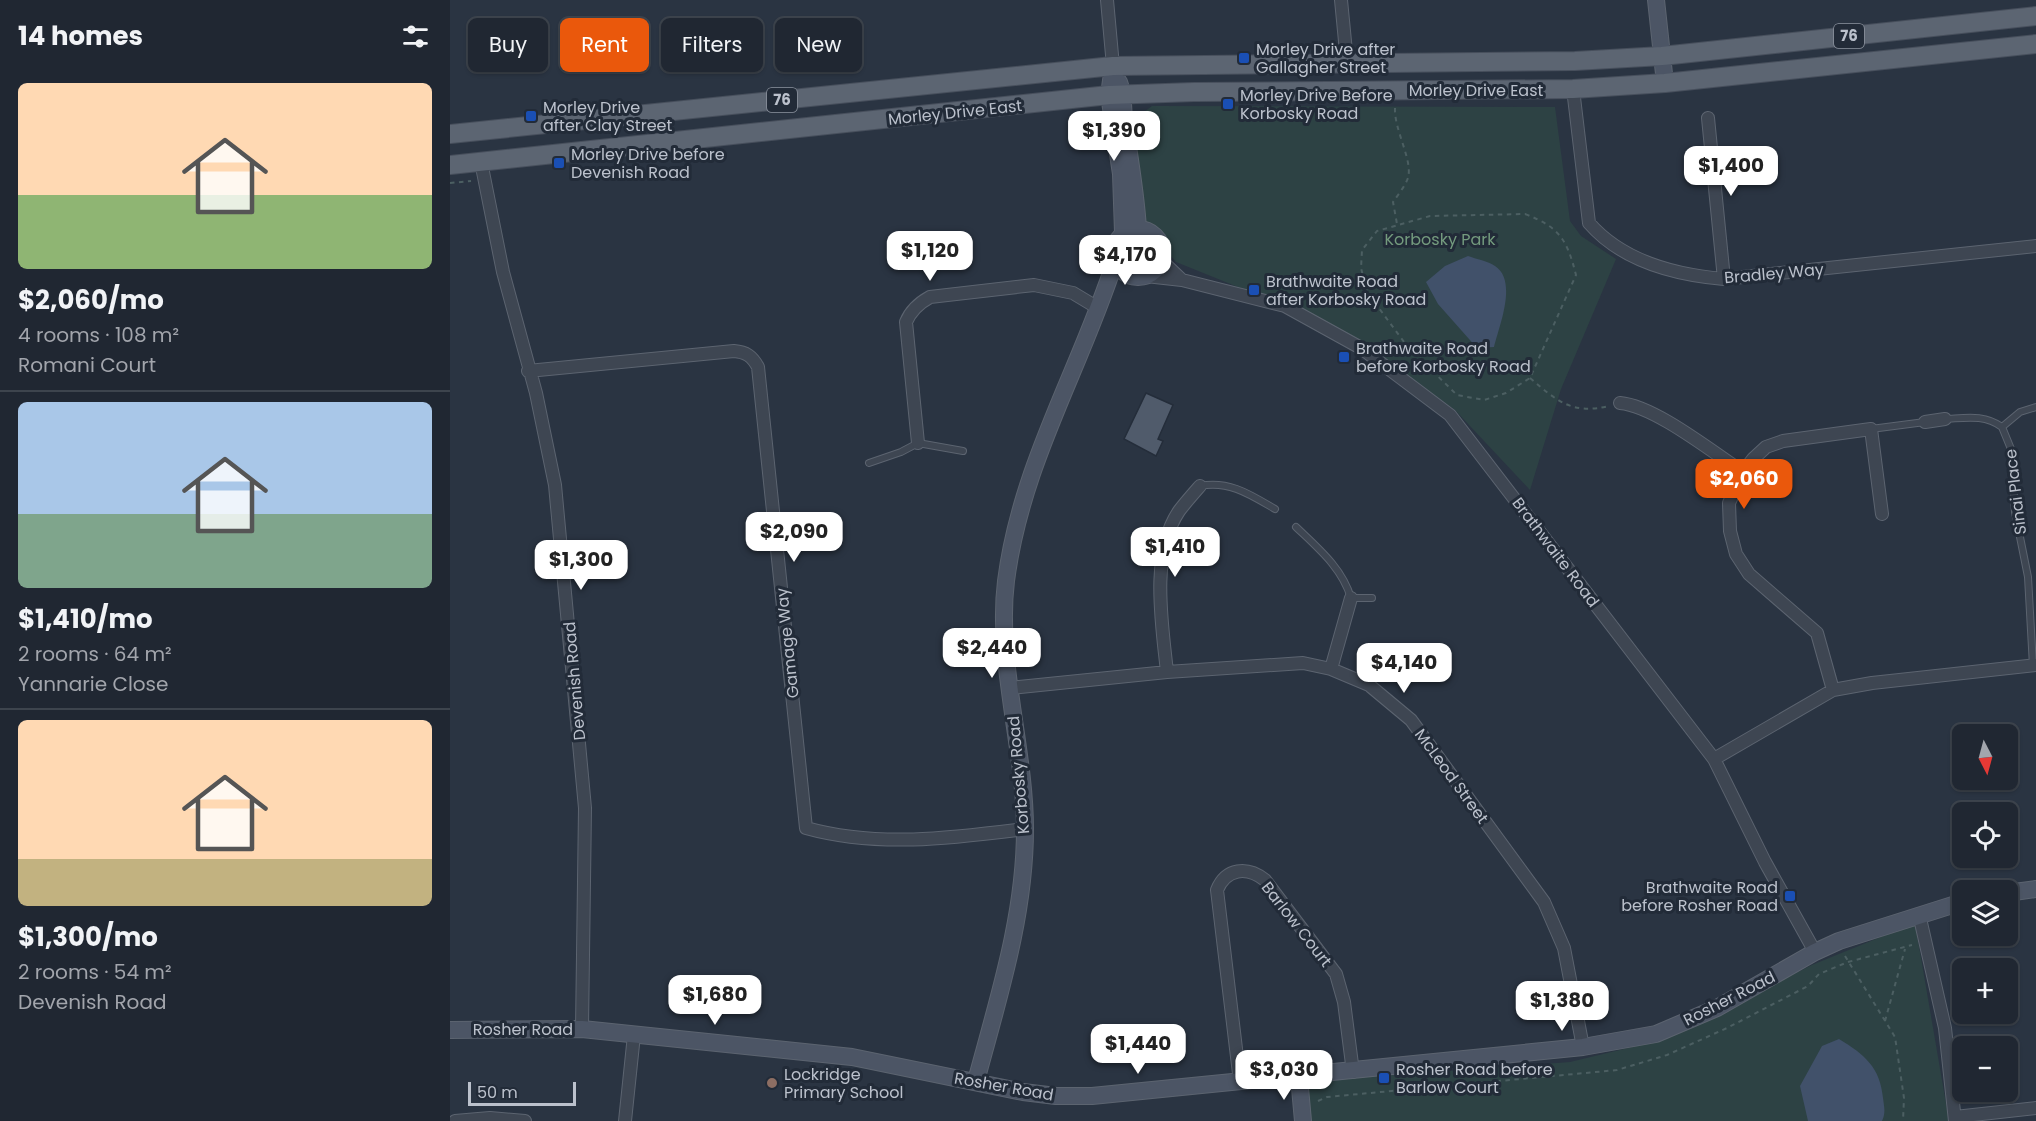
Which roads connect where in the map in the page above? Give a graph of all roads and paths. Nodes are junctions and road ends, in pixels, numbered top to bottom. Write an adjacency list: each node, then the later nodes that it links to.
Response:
1 (1107, 0): 8 (street)
2 (1341, 0): 7 (street)
3 (1656, 0): 6 (street)
4 (2036, 16): 6 (main road, Morley Drive East / 76)
5 (2036, 44): 9 (main road, Morley Drive East / 76)
6 (1662, 56): 7 (main road, Morley Drive East / 76); 9 (street)
7 (1347, 62): 8 (main road, Morley Drive East / 76)
8 (1113, 66): 11 (street); 14 (main road, Morley Drive East / 76)
9 (1665, 83): 10 (main road, Morley Drive East / 76)
10 (1573, 89): 11 (main road, Morley Drive East / 76); 24 (street, Bradley Way)
11 (1116, 95): 16 (main road, Morley Drive East / 76); 19 (street)
12 (1395, 99): 18 (path)
13 (1708, 118): 24 (street)
14 (450, 134)
15 (450, 165): 16 (main road, Morley Drive East / 76)
16 (482, 171): 17 (path); 27 (street, Devenish Road)
17 (450, 183)
18 (1397, 225): 28 (path); 28 (path)
19 (1130, 230): 21 (street); 22 (street)
20 (2036, 246): 24 (street, Bradley Way)
21 (1161, 260): 23 (street); 25 (street, Brathwaite Road)
22 (1115, 261): 23 (street); 26 (street, Korbosky Road)
23 (1142, 276): 25 (street, Brathwaite Road); 26 (street)
24 (1724, 279)
25 (1182, 280): 50 (street, Brathwaite Road)
26 (1100, 304): 35 (street); 48 (street, Korbosky Road)
27 (528, 371): 51 (street, Gamage Way); 60 (street, Devenish Road)
28 (1530, 378): 29 (path)
29 (1620, 403): 38 (street)
30 (2036, 407): 33 (lane, Sinai Place)
31 (1945, 420): 32 (street); 33 (lane, Sinai Place)
32 (1925, 422): 34 (lane)
33 (2002, 427): 45 (lane, Sinai Place)
34 (1871, 429): 38 (street); 41 (street)
35 (918, 443): 36 (lane); 37 (lane)
36 (963, 451)
37 (868, 463)
38 (1743, 472): 49 (street)
39 (1200, 486): 40 (lane); 47 (street)
40 (1275, 509)
41 (1882, 514)
42 (1296, 527): 43 (lane)
43 (1351, 598): 44 (lane); 46 (street)
44 (1372, 598)
45 (2034, 666): 49 (street)
46 (1331, 669): 47 (street, McLeod Street); 63 (street, McLeod Street)
47 (1167, 672): 48 (street, McLeod Street)
48 (1010, 688): 51 (street, Korbosky Road)
49 (1833, 690): 50 (street)
50 (1714, 759): 58 (street, Brathwaite Road)
51 (1025, 829): 66 (street, Korbosky Road)
52 (2036, 889): 53 (street)
53 (2018, 891)
54 (1952, 905): 55 (street, Rosher Road)
55 (1919, 914): 56 (street, Rosher Road); 69 (street)
56 (1839, 941): 58 (street, Rosher Road); 59 (path)
57 (1905, 949): 59 (path)
58 (1815, 952): 63 (street, Rosher Road)
59 (1885, 1021): 74 (path)
60 (582, 1029): 61 (street, Rosher Road); 62 (street, Rosher Road)
61 (450, 1030)
62 (634, 1035): 66 (street, Rosher Road); 72 (street)
63 (1583, 1047): 64 (street, Rosher Road)
64 (1353, 1071): 65 (street, Rosher Road); 67 (street, Barlow Court)
65 (1299, 1077): 67 (street, Rosher Road); 73 (street)
66 (976, 1082): 67 (street, Rosher Road)
67 (1240, 1082)
68 (2036, 1108): 69 (street)
69 (1955, 1119)
70 (455, 1121): 71 (street)
71 (525, 1121)
72 (625, 1121)
73 (1303, 1121)
74 (1903, 1121)

